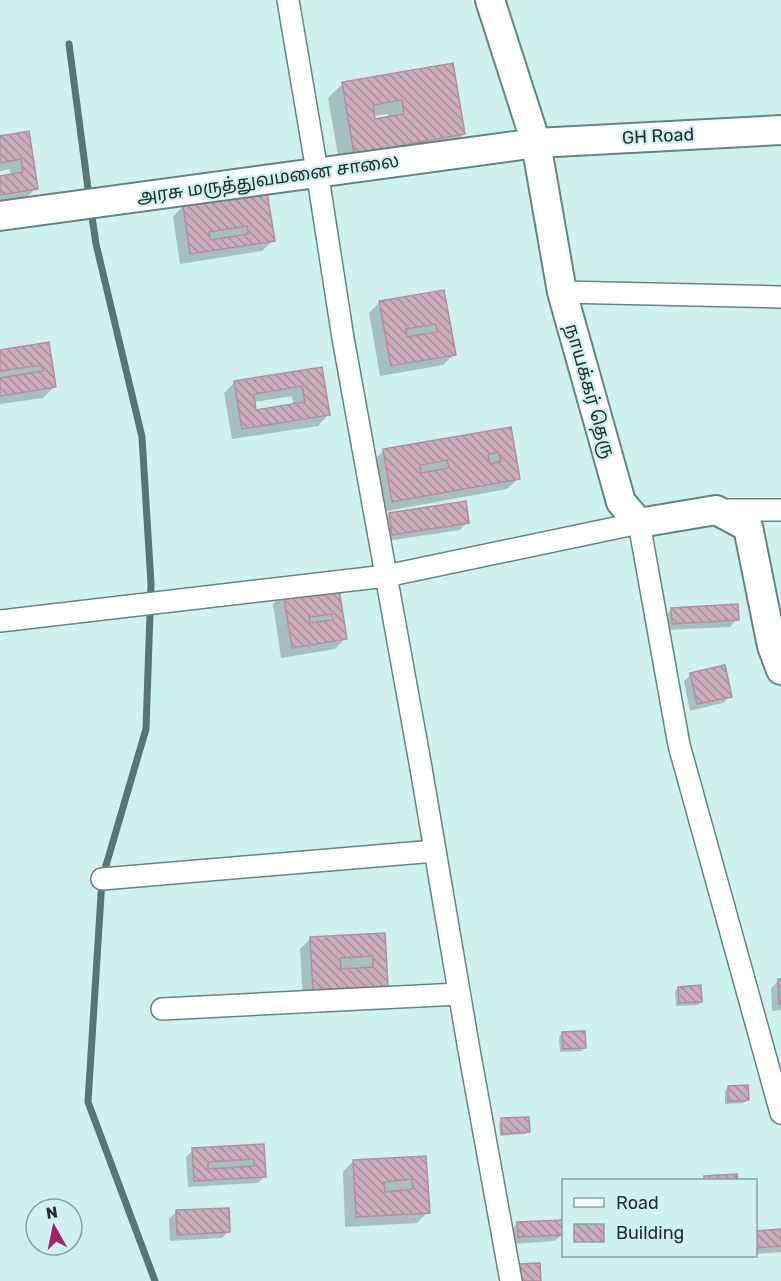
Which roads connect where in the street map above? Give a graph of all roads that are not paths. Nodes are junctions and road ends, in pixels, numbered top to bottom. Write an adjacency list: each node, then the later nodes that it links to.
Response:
1 (288, 0): 5 (street)
2 (490, 0): 4 (street, நாயக்கர் தெரு)
3 (781, 130): 4 (street, GH Road)
4 (536, 142): 5 (street, அரசு மருத்துவமனை சாலை); 7 (street, நாயக்கர் தெரு)
5 (317, 171): 6 (street, அரசு மருத்துவமனை சாலை); 12 (street)
6 (0, 216)
7 (562, 292): 8 (street); 11 (street, நாயக்கர் தெரு)
8 (781, 297)
9 (716, 510): 10 (street); 11 (street); 14 (street)
10 (781, 510)
11 (639, 524): 12 (street); 19 (street)
12 (387, 576): 13 (street); 15 (street)
13 (0, 621)
14 (778, 654)
15 (435, 851): 16 (street); 17 (street)
16 (102, 879)
17 (459, 994): 18 (street); 20 (street)
18 (162, 1009)
19 (781, 1113)
20 (511, 1281)

